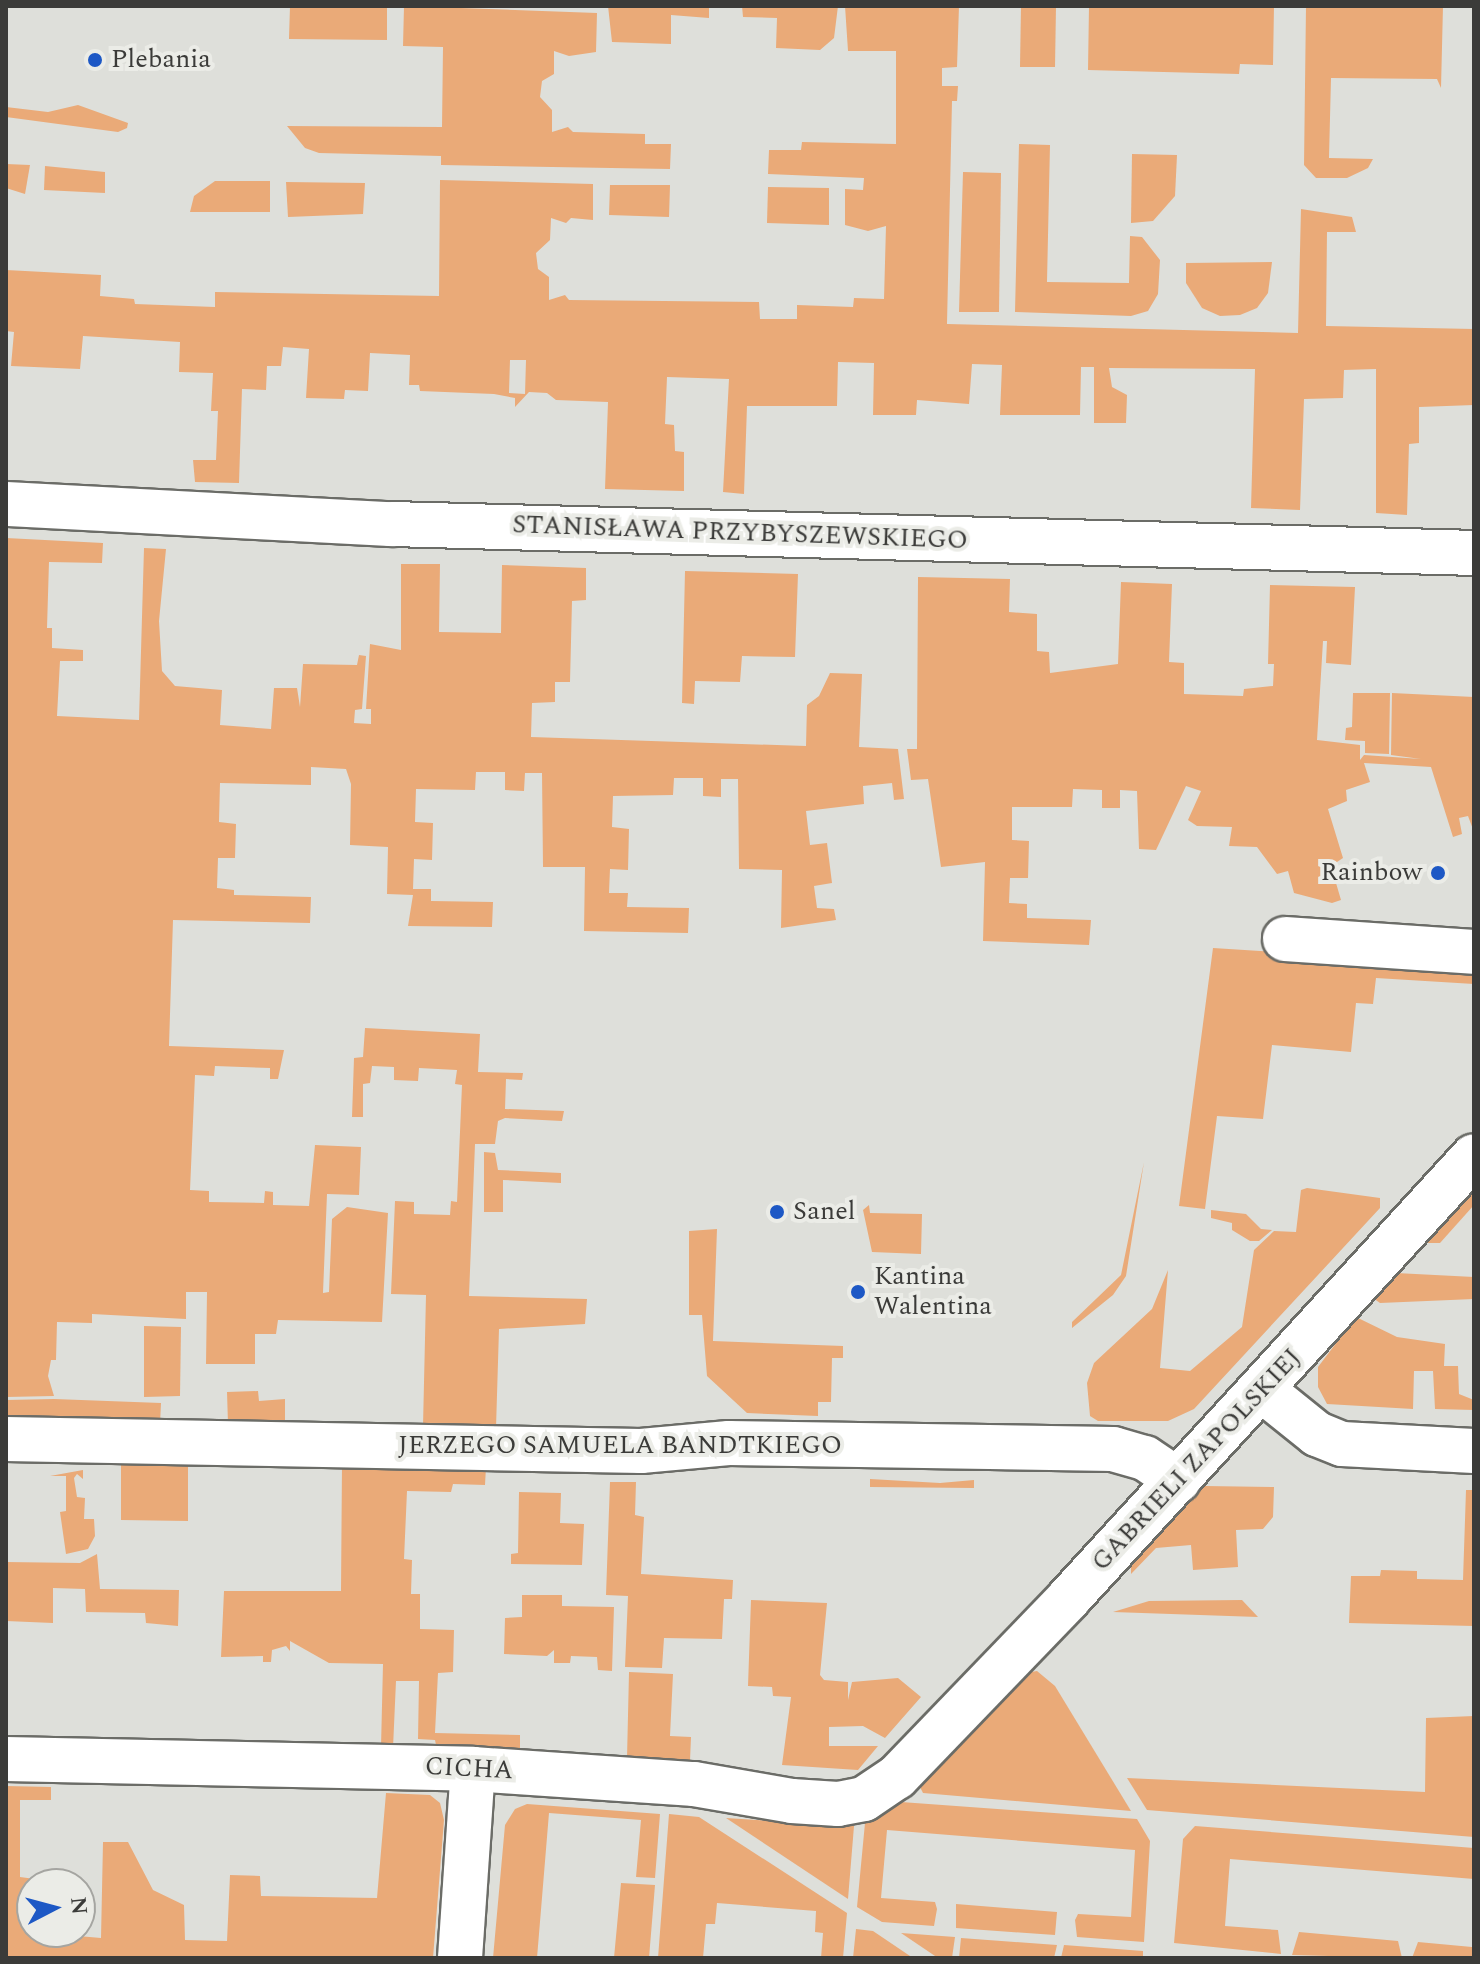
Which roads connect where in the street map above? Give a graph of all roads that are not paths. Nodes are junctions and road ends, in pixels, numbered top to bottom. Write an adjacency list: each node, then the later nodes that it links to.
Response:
1 (6, 504): 2 (street, STANISŁAWA PRZYBYSZEWSKIEGO)
2 (1474, 553)
3 (1285, 939): 4 (street)
4 (1474, 952)
5 (1474, 1156): 6 (street, GABRIELI ZAPOLSKIEJ)
6 (1261, 1389): 8 (street); 9 (street, GABRIELI ZAPOLSKIEJ)
7 (6, 1439): 9 (street, JERZEGO SAMUELA BANDTKIEGO)
8 (1474, 1451)
9 (1178, 1480): 11 (street, GABRIELI ZAPOLSKIEJ)
10 (6, 1759): 12 (street, CICHA)
11 (915, 1759): 12 (street, CICHA)
12 (473, 1769): 13 (street)
13 (460, 1958)

